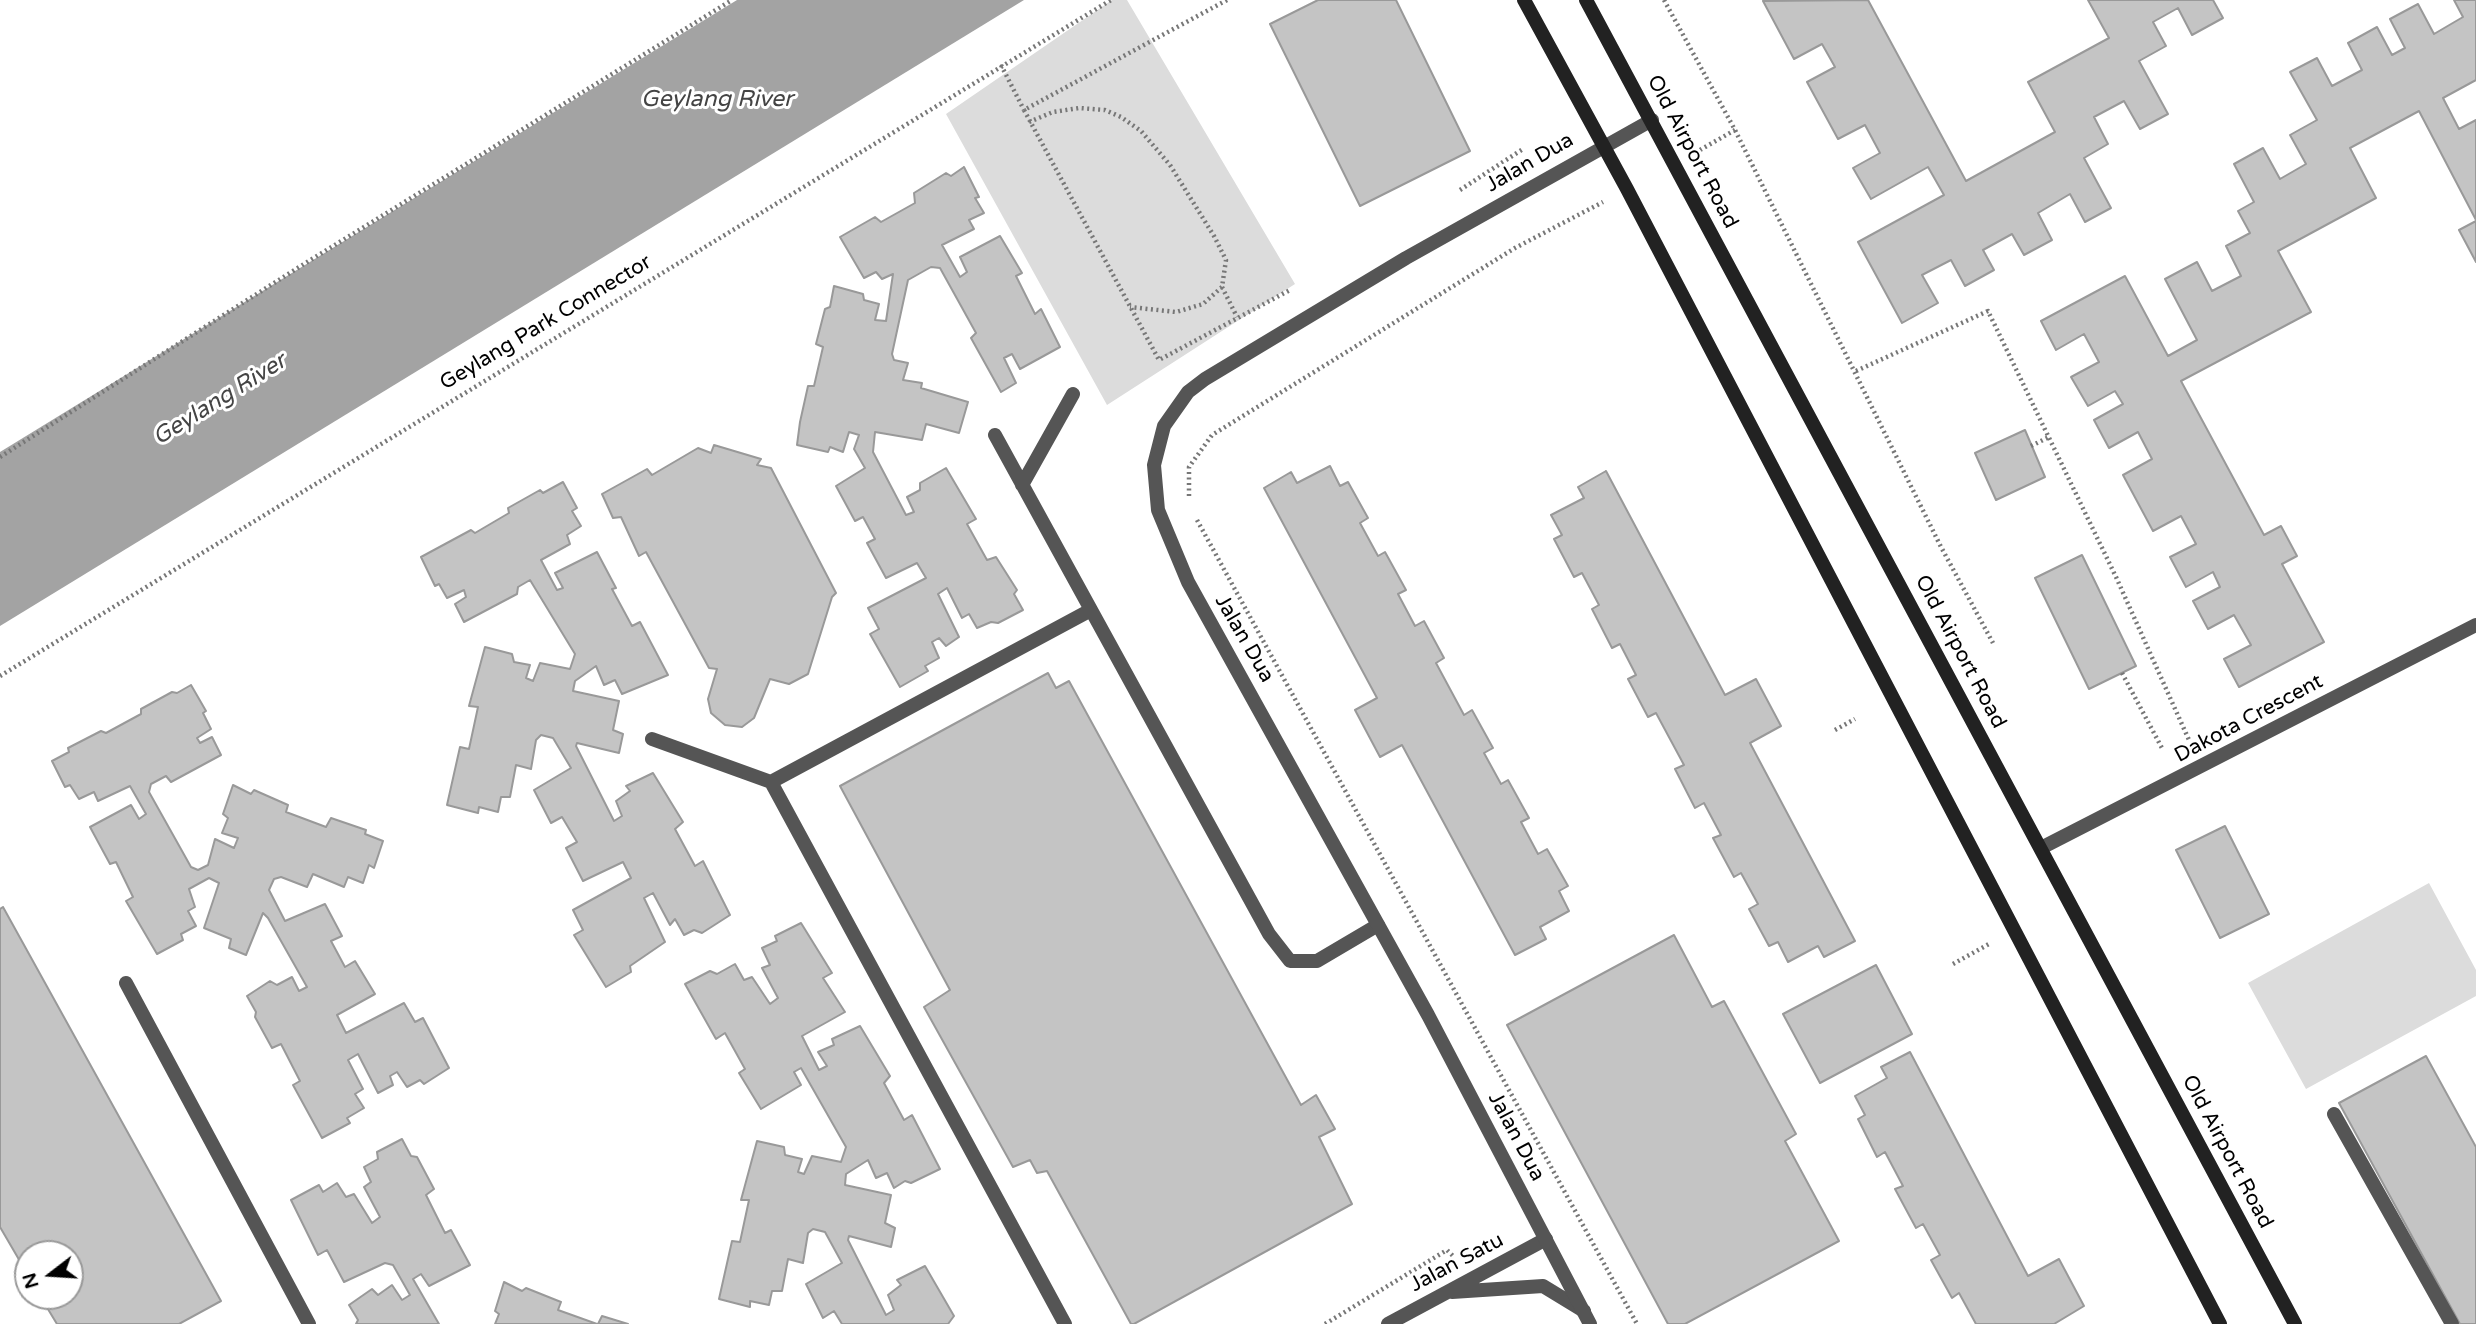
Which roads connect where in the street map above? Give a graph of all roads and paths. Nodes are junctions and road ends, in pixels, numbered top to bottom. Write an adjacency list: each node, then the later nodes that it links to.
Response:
1 (732, 0): 22 (path)
2 (1111, 0): 7 (path, Geylang Park Connector)
3 (1227, 0): 8 (path)
4 (1524, 0): 11 (main road)
5 (1586, 0): 9 (main road, Old Airport Road)
6 (1664, 0): 17 (path)
7 (1002, 65): 8 (path); 30 (path, Geylang Park Connector)
8 (1024, 110): 10 (path)
9 (1652, 120): 11 (street); 37 (main road, Old Airport Road)
10 (1029, 122): 13 (path); 14 (path)
11 (1604, 145): 38 (street, Jalan Dua); 39 (main road)
12 (1563, 224): 24 (path)
13 (1222, 287): 14 (path); 15 (path)
14 (1129, 307): 16 (path)
15 (1237, 317)
16 (1159, 360)
17 (1856, 371): 20 (path); 28 (path)
18 (1073, 394): 23 (street)
19 (995, 435): 23 (street)
20 (2049, 437): 21 (path); 34 (path)
21 (2031, 446)
22 (0, 457)
23 (1023, 485): 26 (street)
24 (1189, 506)
25 (1196, 518): 51 (path)
26 (1089, 611): 36 (street); 38 (street)
27 (2476, 625): 37 (street, Dakota Crescent)
28 (1993, 643)
29 (2122, 673): 35 (path)
30 (0, 676)
31 (1854, 719): 32 (path)
32 (1835, 730)
33 (652, 739): 36 (street)
34 (2190, 744)
35 (2163, 750)
36 (771, 782): 48 (street)
37 (2041, 848): 53 (main road, Old Airport Road)
38 (1378, 925): 43 (street, Jalan Dua)
39 (2015, 930): 40 (path); 52 (main road)
40 (1953, 964)
41 (126, 983): 47 (street)
42 (2334, 1114): 54 (street)
43 (1546, 1239): 45 (street, Jalan Satu); 46 (street, Jalan Dua)
44 (1447, 1250): 49 (path)
45 (1444, 1293): 46 (street); 50 (street, Jalan Satu)
46 (1587, 1318)
47 (309, 1324)
48 (1065, 1324)
49 (1325, 1324)
50 (1388, 1324)
51 (1637, 1324)
52 (2220, 1324)
53 (2295, 1324)
54 (2452, 1324)

